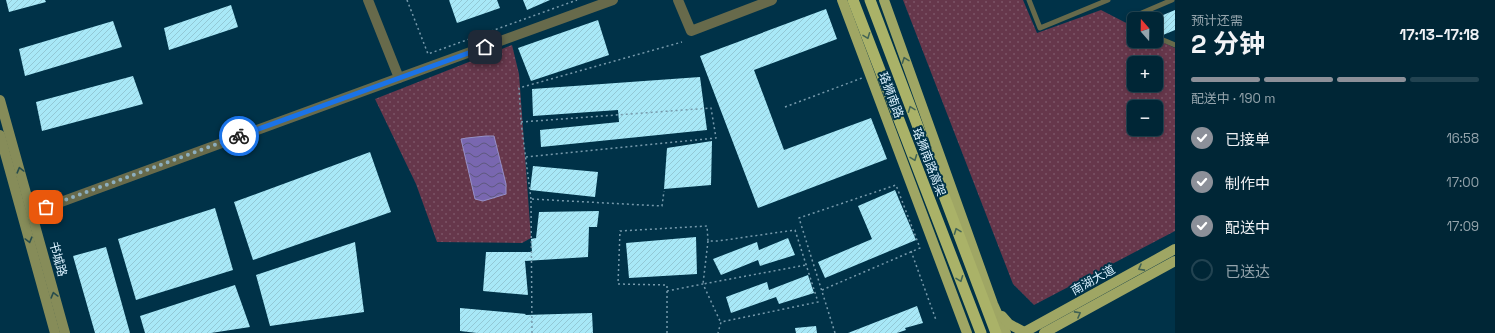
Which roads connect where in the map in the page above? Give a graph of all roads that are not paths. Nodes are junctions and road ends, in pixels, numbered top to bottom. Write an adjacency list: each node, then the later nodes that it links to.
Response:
1 (368, 0): 15 (street)
2 (613, 0): 15 (street)
3 (678, 0): 4 (street)
4 (772, 0)
5 (842, 0): 22 (main road, 珞狮南路)
6 (853, 0): 26 (highway, 珞狮南路高架, one-way to 26)
7 (870, 0): 27 (highway, 珞狮南路高架, one-way to 7)
8 (884, 0): 21 (main road, 珞狮南路, one-way to 8)
9 (1029, 0): 10 (lane)
10 (1108, 0)
11 (1172, 0): 12 (lane)
12 (1144, 12)
13 (1163, 40): 14 (lane)
14 (1175, 45)
15 (399, 78): 18 (street)
16 (0, 100): 18 (main road, 书城路, one-way to 16)
17 (0, 135): 24 (main road, 书城路, one-way to 24)
18 (31, 212): 25 (main road, 书城路, one-way to 18)
19 (1175, 249): 23 (main road, 南湖大道, one-way to 23)
20 (1175, 261): 29 (main road, 南湖大道, one-way to 20)
21 (993, 304): 23 (main road); 28 (main road, 珞狮南路)
22 (966, 332)
23 (1024, 332)
24 (55, 333)
25 (65, 333)
26 (981, 333)
27 (996, 333)
28 (1006, 333)
29 (1044, 333)

